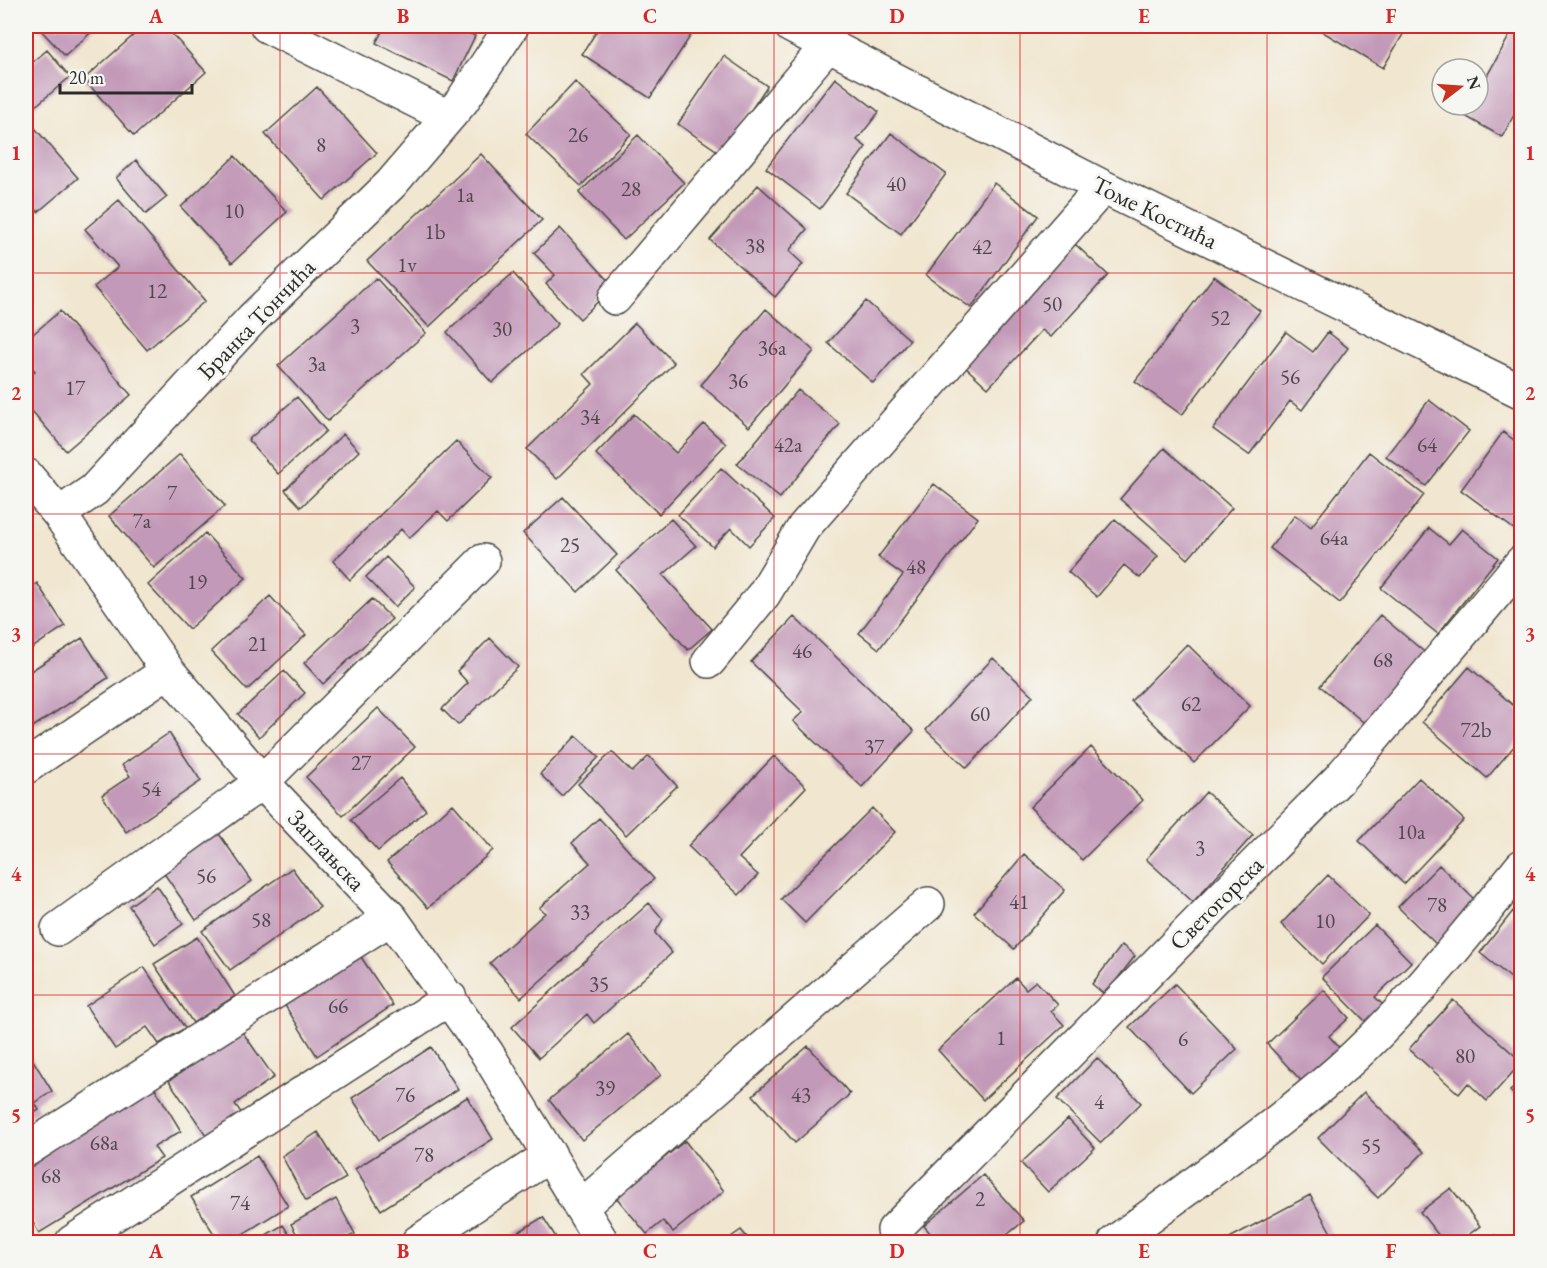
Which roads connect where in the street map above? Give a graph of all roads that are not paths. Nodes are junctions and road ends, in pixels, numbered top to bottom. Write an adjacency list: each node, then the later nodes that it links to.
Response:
1 (267, 26): 5 (street)
2 (512, 26): 5 (street, Бранка Тончића)
3 (791, 26): 4 (street, Томе Костића)
4 (828, 45): 6 (street, Томе Костића); 7 (street)
5 (448, 117): 9 (street, Бранка Тончића)
6 (1103, 187): 8 (street, Томе Костића); 12 (street)
7 (615, 298)
8 (1521, 392)
9 (38, 498): 13 (street, Заплањска)
10 (483, 561): 15 (street)
11 (1521, 562): 24 (street, Светогорска)
12 (709, 661)
13 (168, 671): 14 (street); 15 (street, Заплањска)
14 (26, 768)
15 (262, 782): 18 (street, Заплањска); 19 (street)
16 (1521, 866): 28 (street)
17 (928, 904): 23 (street)
18 (391, 918): 20 (street, Заплањска); 21 (street)
19 (58, 929)
20 (450, 998): 22 (street, Заплањска); 25 (street)
21 (26, 1149)
22 (550, 1155): 23 (street, Заплањска); 26 (street)
23 (582, 1206): 27 (street, Заплањска)
24 (894, 1230)
25 (72, 1242)
26 (418, 1242)
27 (602, 1242)
28 (1115, 1242)

